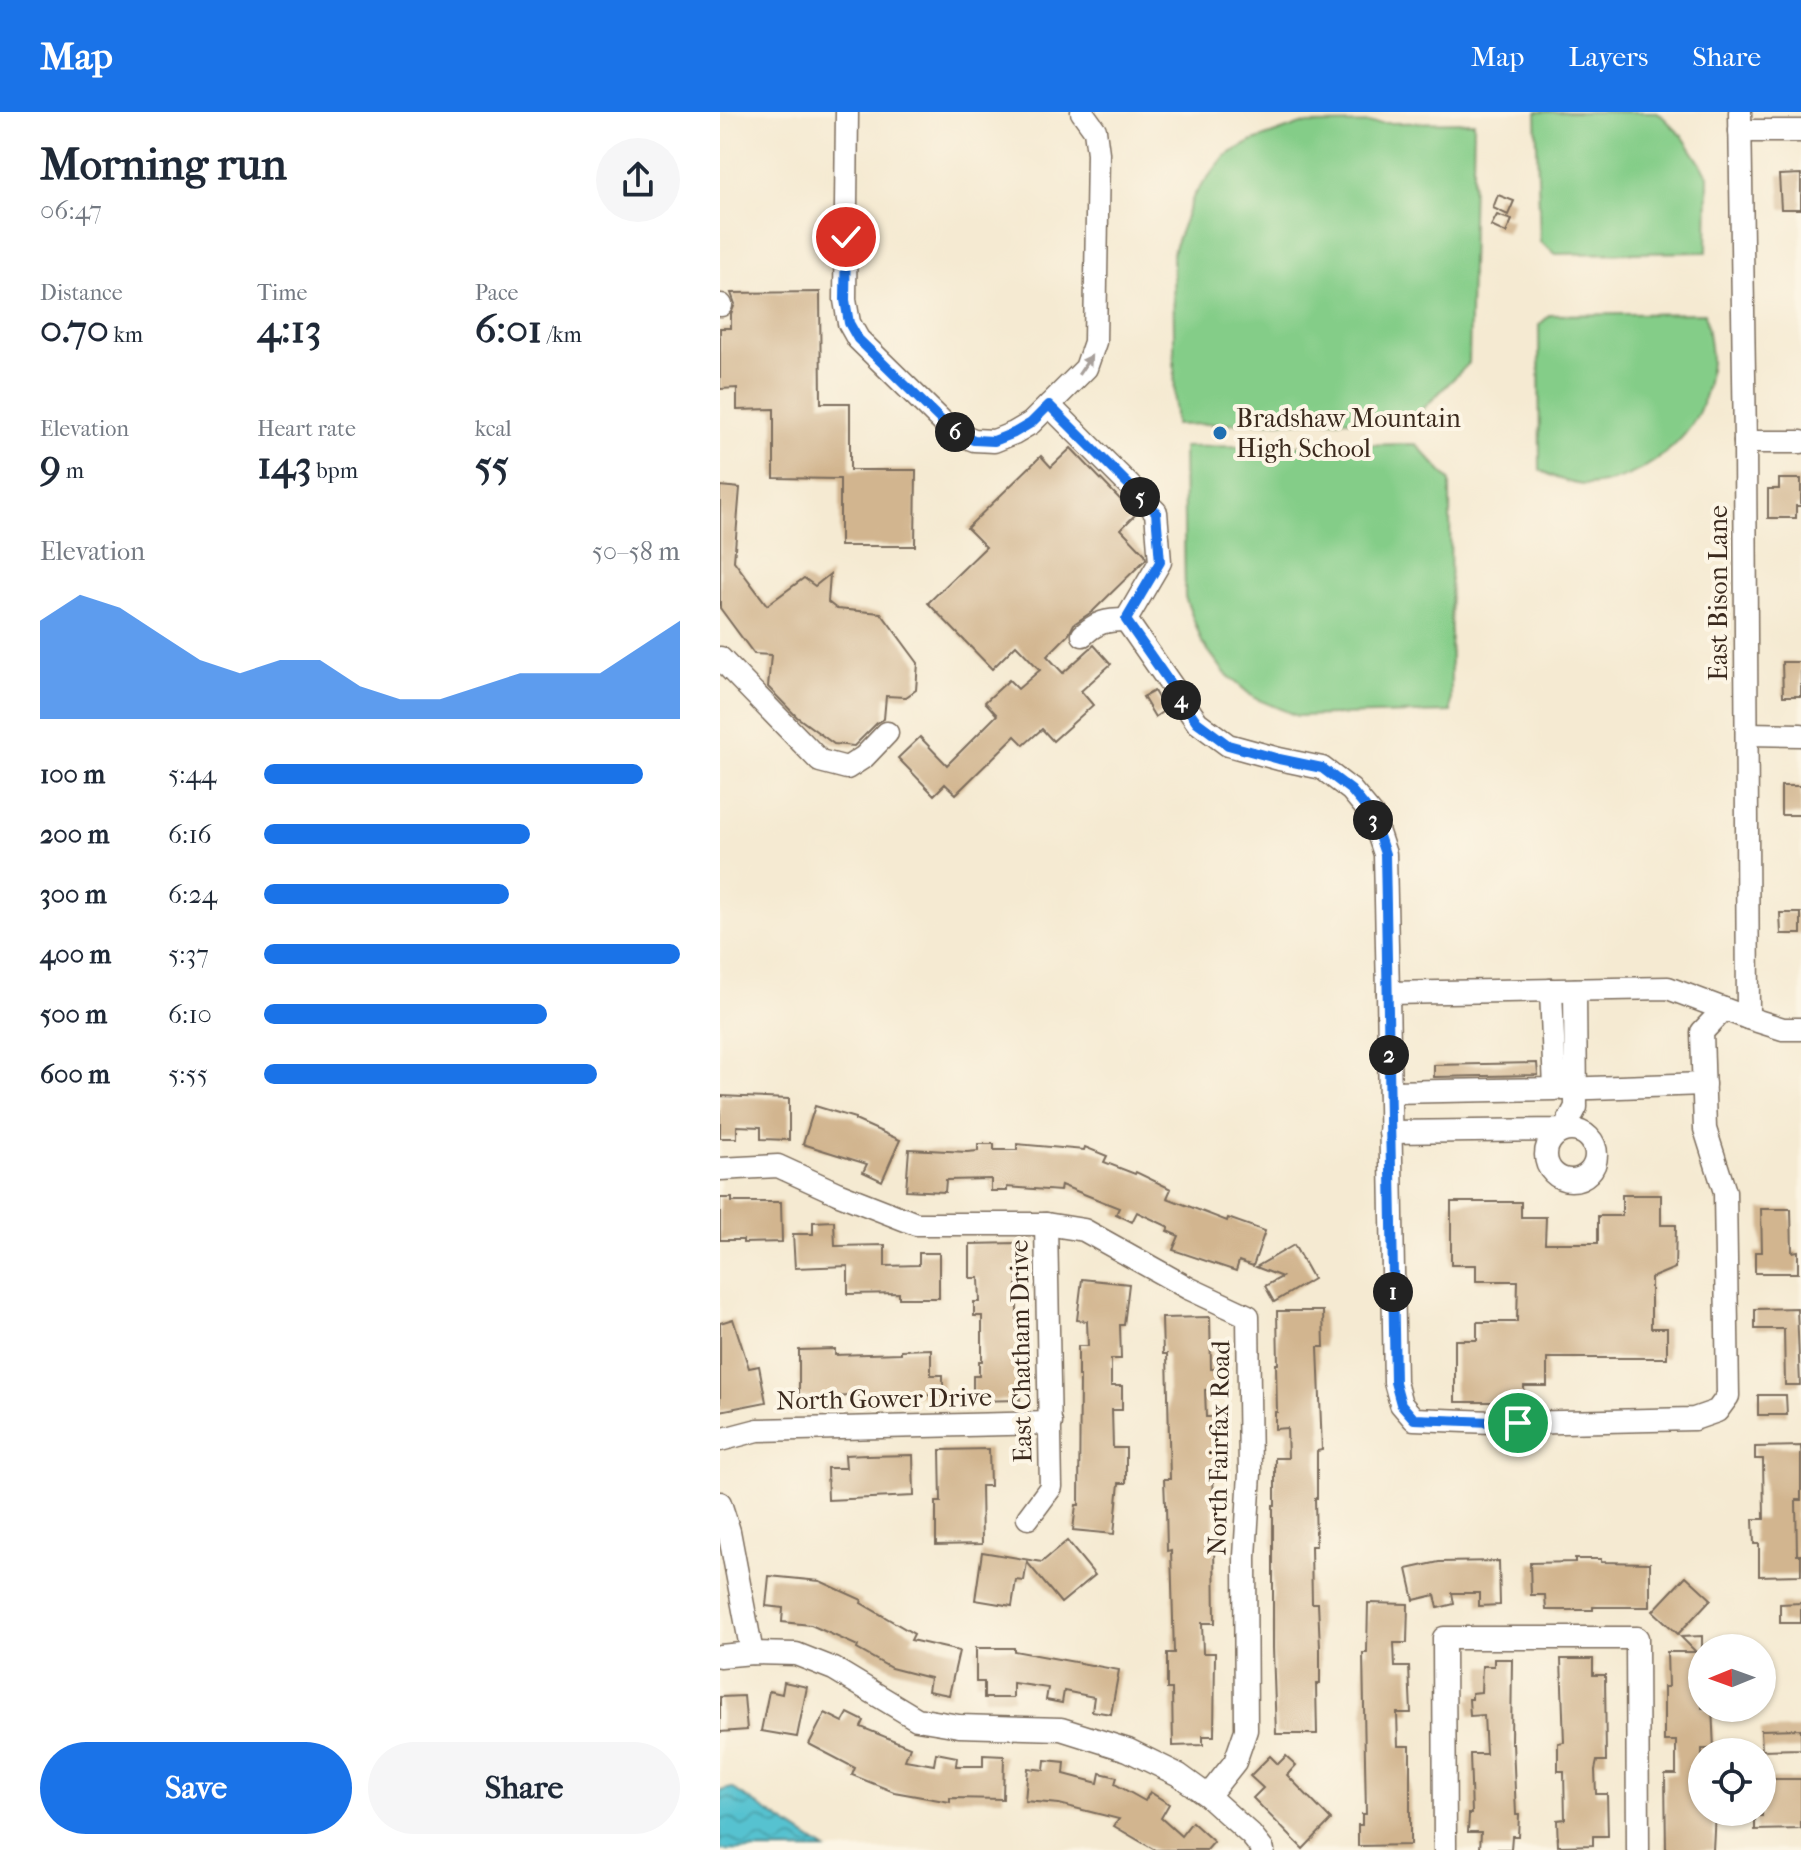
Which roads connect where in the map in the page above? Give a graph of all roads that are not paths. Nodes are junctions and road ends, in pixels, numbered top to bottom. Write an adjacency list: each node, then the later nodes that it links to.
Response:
1 (847, 112): 5 (street)
2 (1082, 112): 5 (street, one-way to 2)
3 (1740, 121): 4 (street); 6 (street, East Bison Lane)
4 (1801, 131)
5 (1049, 405): 8 (street)
6 (1745, 442): 7 (street); 12 (street, East Bison Lane)
7 (1801, 442)
8 (1126, 620): 9 (street); 16 (street)
9 (1083, 635)
10 (720, 658): 11 (street)
11 (887, 733)
12 (1747, 734): 13 (street); 18 (street, East Bison Lane)
13 (1801, 735)
14 (1551, 990): 15 (street); 16 (street); 21 (street)
15 (1575, 990): 17 (street); 21 (street)
16 (1388, 993): 22 (street)
17 (1724, 1009): 18 (street); 20 (street)
18 (1748, 1018): 19 (street)
19 (1801, 1029)
20 (1704, 1084): 21 (street); 23 (street)
21 (1566, 1089): 22 (street); 23 (street)
22 (1390, 1092): 23 (street)
23 (1390, 1132)
24 (720, 1169): 25 (street, North Fairfax Road)
25 (1046, 1224): 26 (street, East Chatham Drive); 32 (street, North Fairfax Road)
26 (1051, 1423): 27 (street, North Gower Drive); 29 (street, East Chatham Drive)
27 (720, 1440)
28 (720, 1503): 30 (street)
29 (1028, 1518)
30 (752, 1653): 31 (street); 32 (street)
31 (720, 1656)
32 (1208, 1796): 33 (street)
33 (1263, 1850)
34 (1445, 1850): 35 (street)
35 (1638, 1850)

